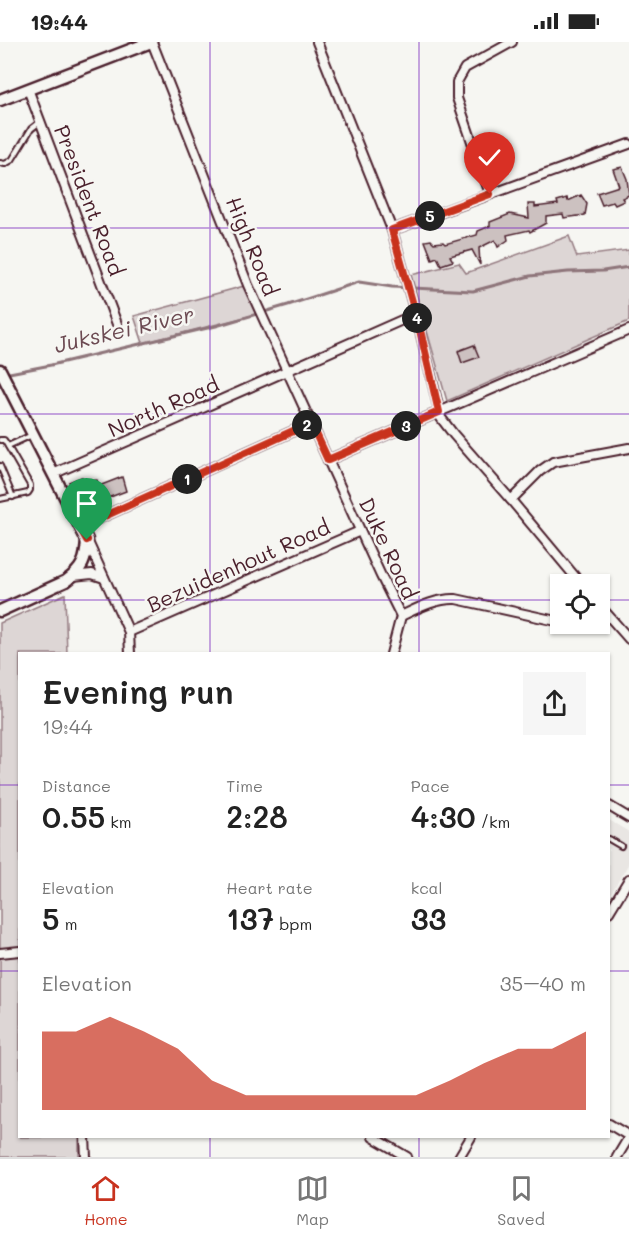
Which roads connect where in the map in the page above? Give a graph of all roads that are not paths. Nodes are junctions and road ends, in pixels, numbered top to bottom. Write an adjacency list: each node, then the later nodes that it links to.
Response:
1 (151, 42): 4 (main road); 15 (street, High Road)
2 (317, 42): 10 (street)
3 (512, 42): 9 (street)
4 (28, 89): 5 (main road); 6 (street, President Road)
5 (0, 100)
6 (40, 122): 8 (lane); 12 (street, President Road)
7 (629, 144): 9 (street)
8 (0, 163)
9 (490, 194): 10 (street)
10 (392, 230): 16 (street)
11 (402, 320): 15 (street, North Road)
12 (117, 324)
13 (629, 330): 16 (street)
14 (0, 369): 18 (main road)
15 (288, 371): 17 (street, High Road); 24 (street, North Road)
16 (439, 412): 22 (street); 27 (street)
17 (311, 423): 22 (street, High Road); 28 (street)
18 (33, 435): 20 (lane); 24 (main road)
19 (0, 440): 20 (lane)
20 (8, 446): 25 (lane)
21 (629, 448): 27 (street)
22 (328, 460): 29 (street, Duke Road)
23 (0, 466): 25 (lane)
24 (53, 474): 28 (main road)
25 (13, 496): 26 (lane)
26 (0, 499)
27 (511, 500): 31 (street)
28 (80, 527): 30 (main road)
29 (360, 531): 35 (street, Duke Road); 38 (street, Bezuidenhout Road)
30 (87, 540): 32 (main road); 33 (street)
31 (573, 574)
32 (73, 576): 33 (street); 34 (main road)
33 (104, 578): 38 (street)
34 (0, 611)
35 (401, 616): 37 (street); 41 (street, Duke Road)
36 (610, 617): 39 (street)
37 (550, 620)
38 (129, 632): 40 (street)
39 (629, 639)
40 (130, 652)
41 (392, 652)
42 (610, 810): 43 (street)
43 (629, 818)
44 (610, 839): 45 (lane)
45 (621, 846)
46 (629, 879): 47 (street)
47 (610, 910)
48 (18, 951): 49 (street)
49 (0, 952)
50 (610, 1125): 51 (street)
51 (629, 1137): 58 (street)
52 (85, 1138): 55 (street)
53 (375, 1138): 56 (street)
54 (470, 1138): 57 (street)
55 (86, 1157)
56 (407, 1157)
57 (459, 1157)
58 (617, 1157)

